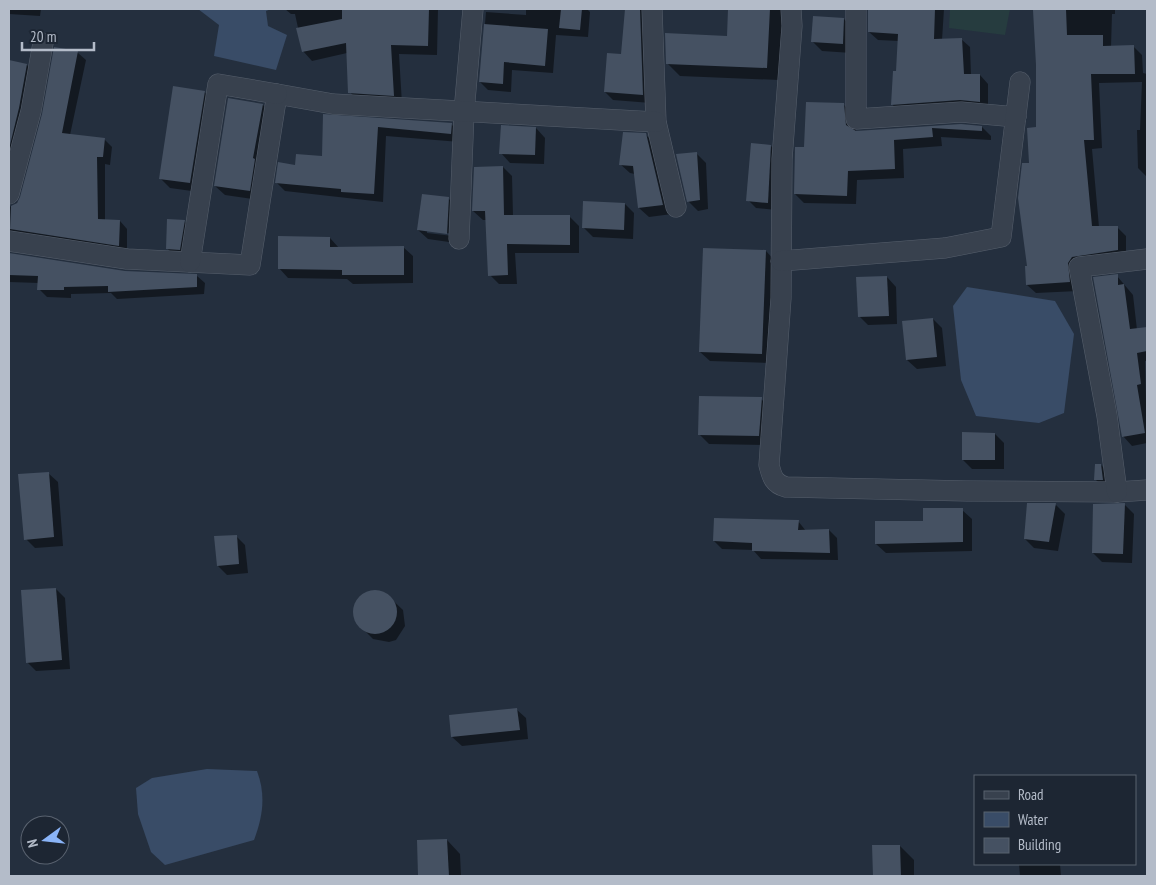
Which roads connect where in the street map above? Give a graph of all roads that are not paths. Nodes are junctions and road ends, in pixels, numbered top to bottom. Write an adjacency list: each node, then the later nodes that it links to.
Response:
1 (473, 9): 8 (street)
2 (652, 9): 10 (street)
3 (791, 9): 16 (street)
4 (856, 9): 9 (street)
5 (43, 43): 11 (street)
6 (1020, 82): 9 (street)
7 (276, 94): 8 (street); 17 (street); 17 (street)
8 (464, 112): 10 (street); 13 (street)
9 (1016, 116): 16 (street)
10 (656, 122): 12 (street)
11 (9, 194)
12 (676, 207)
13 (459, 239)
14 (9, 241): 17 (street)
15 (1147, 259): 19 (street)
16 (781, 260): 19 (street)
17 (190, 262)
18 (1147, 490): 19 (street)
19 (1117, 492)

